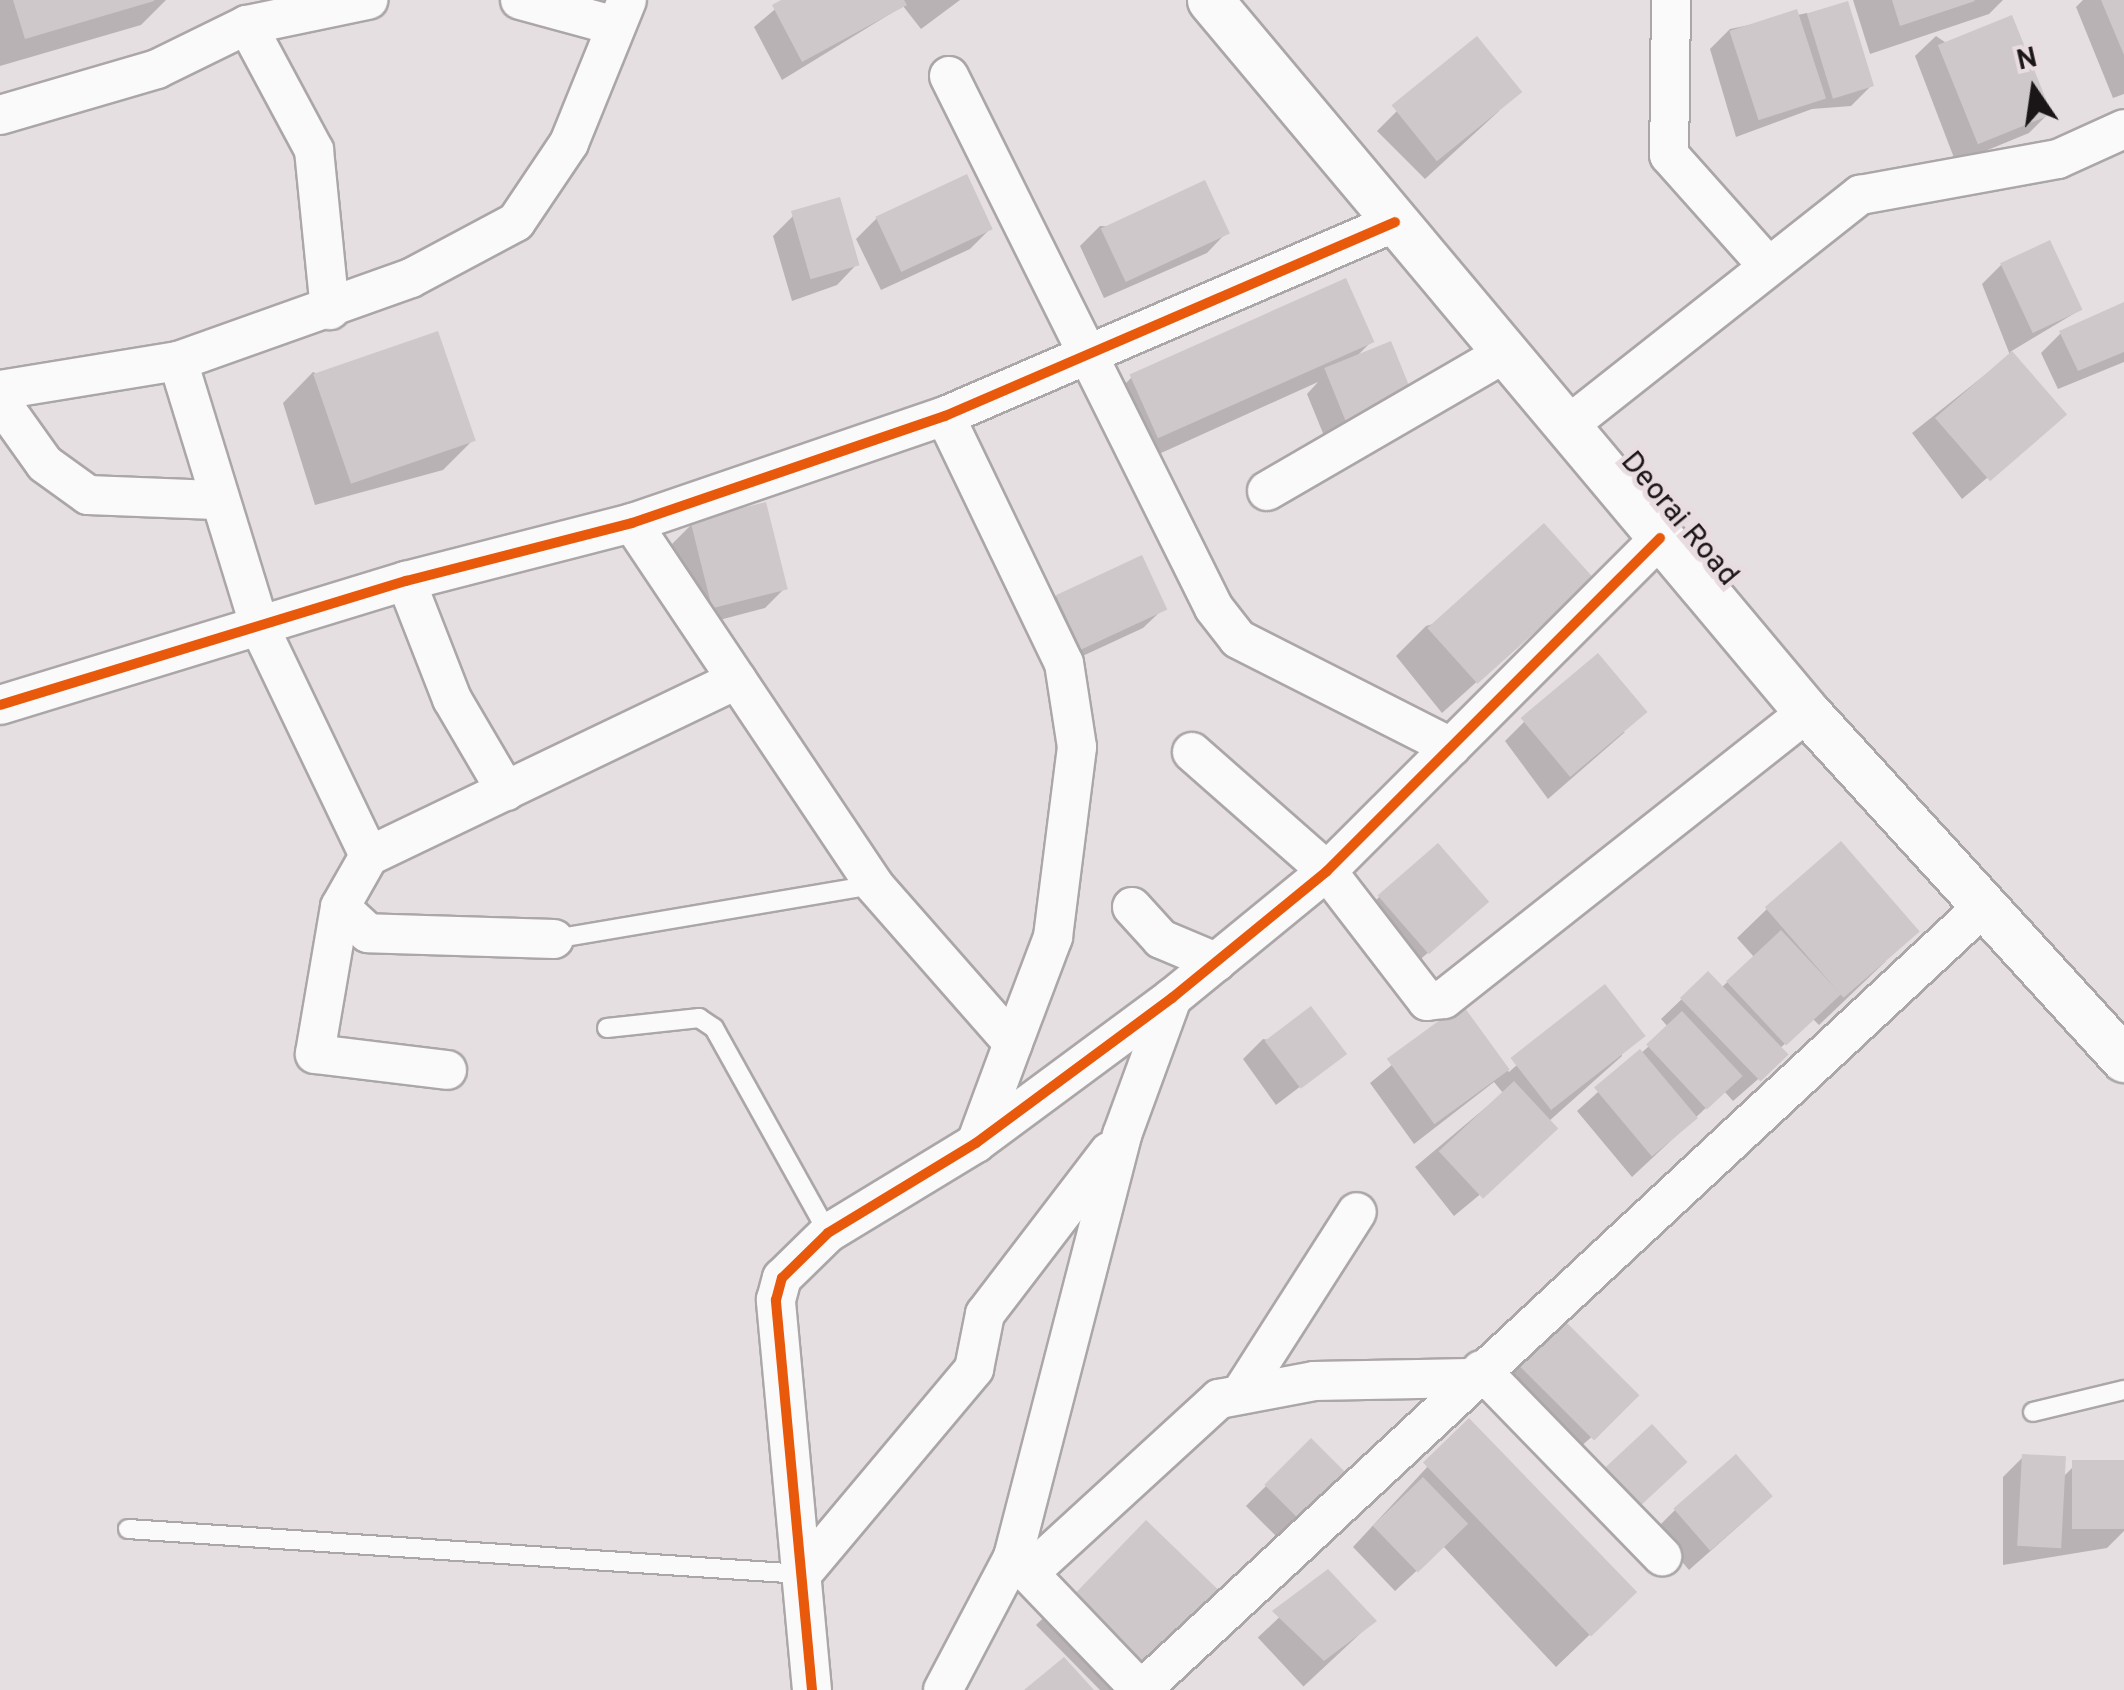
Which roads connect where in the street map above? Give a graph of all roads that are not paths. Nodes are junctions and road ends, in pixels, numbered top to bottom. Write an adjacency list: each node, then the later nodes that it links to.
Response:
1 (520, 0): 5 (street)
2 (1210, 0): 10 (street, Deorai Road)
3 (1671, 0): 11 (street)
4 (346, 2): 6 (street)
5 (622, 13): 12 (street)
6 (247, 26): 8 (street); 12 (street)
7 (949, 76): 13 (street)
8 (0, 115)
9 (2124, 129): 11 (street)
10 (1395, 222): 13 (street); 14 (street, Deorai Road)
11 (1766, 264): 19 (street)
12 (330, 310): 15 (street)
13 (1088, 352): 18 (street); 29 (street)
14 (1505, 353): 19 (street, Deorai Road); 20 (street)
15 (178, 361): 16 (street); 21 (street)
16 (0, 390)
17 (0, 401): 21 (street)
18 (945, 416): 22 (street); 42 (street)
19 (1566, 428): 23 (street, Deorai Road)
20 (1268, 491)
21 (214, 500): 25 (street)
22 (632, 523): 24 (street); 26 (street)
23 (1660, 538): 28 (street, Deorai Road); 29 (street)
24 (406, 581): 25 (street); 31 (street)
25 (260, 628): 27 (street); 32 (street)
26 (737, 680): 31 (street); 34 (street)
27 (0, 705)
28 (1807, 712): 33 (street); 35 (street, Deorai Road)
29 (1451, 747): 33 (street)
30 (1192, 752): 33 (street)
31 (506, 791): 32 (street)
32 (370, 856): 36 (street)
33 (1327, 871): 39 (street)
34 (874, 885): 38 (lane); 42 (street)
35 (1986, 904): 43 (street, Deorai Road); 49 (street)
36 (340, 906): 38 (street); 44 (street)
37 (1132, 907): 39 (street)
38 (554, 939)
39 (1216, 962): 40 (street)
40 (1172, 998): 45 (street); 46 (street)
41 (607, 1028): 48 (lane)
42 (1013, 1043): 46 (street)
43 (2124, 1060)
44 (447, 1070)
45 (1122, 1135): 55 (street); 56 (street)
46 (976, 1143): 48 (street)
47 (1357, 1212): 50 (street)
48 (828, 1233): 56 (street)
49 (1476, 1374): 50 (street); 54 (street); 55 (street)
50 (1243, 1390): 55 (street)
51 (2124, 1390): 52 (lane)
52 (2033, 1412)
53 (128, 1529): 56 (lane)
54 (1662, 1556)
55 (1021, 1565): 58 (street)
56 (802, 1574): 57 (street)
57 (812, 1690)
58 (943, 1690)

